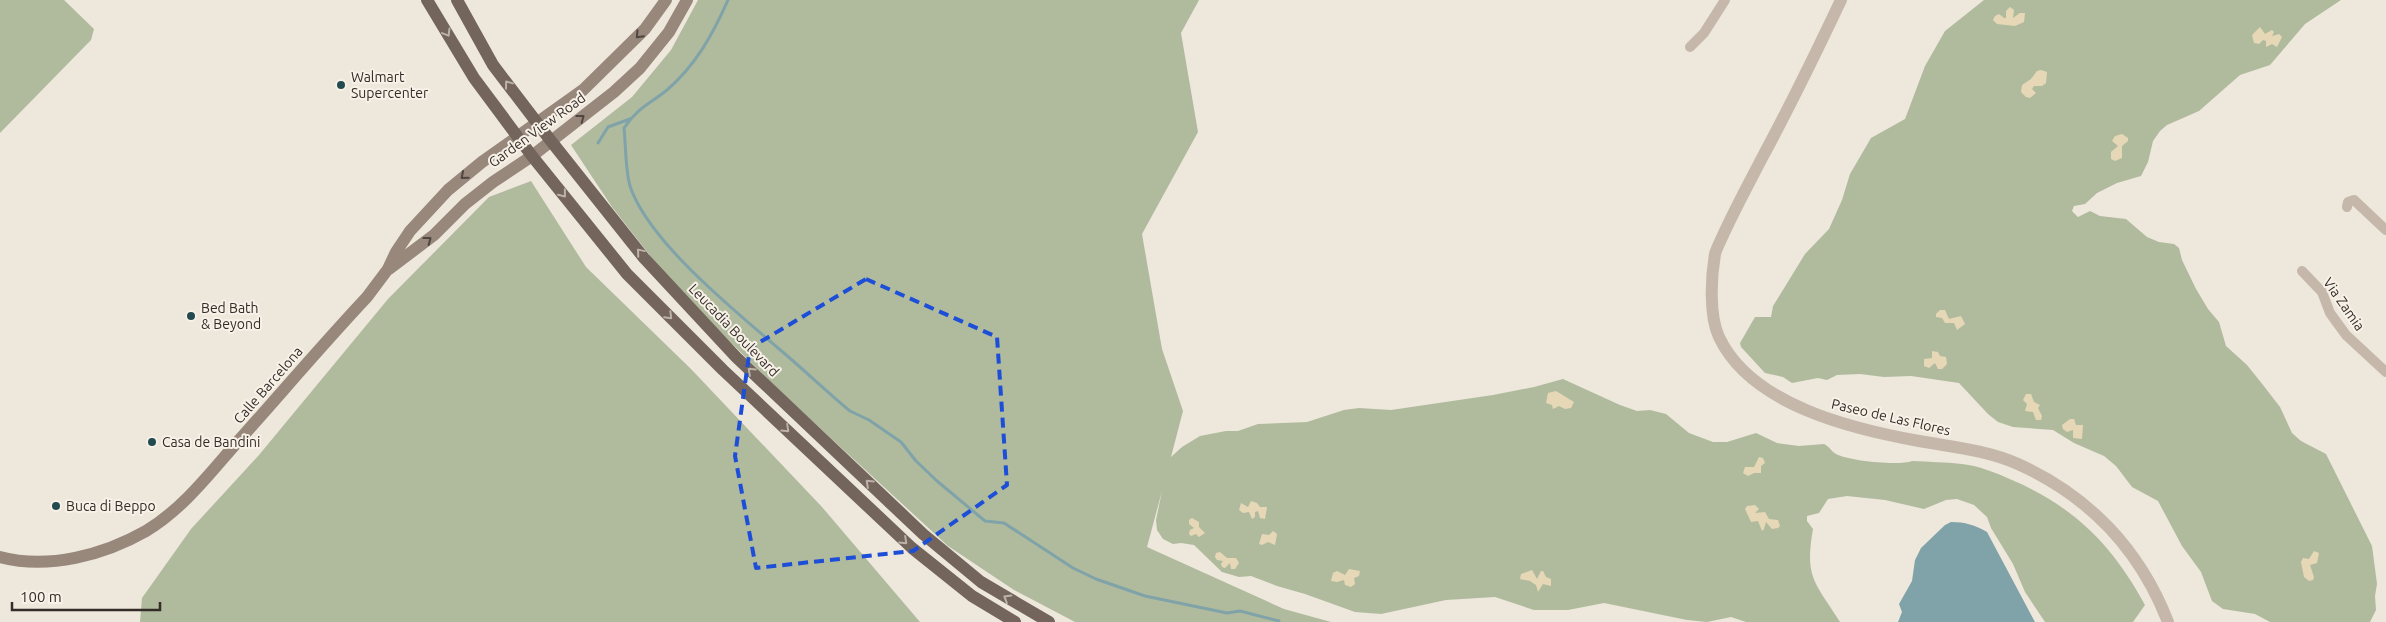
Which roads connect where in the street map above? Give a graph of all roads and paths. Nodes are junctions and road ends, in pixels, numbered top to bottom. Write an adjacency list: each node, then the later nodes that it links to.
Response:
1 (427, 0): 9 (main road, one-way to 9)
2 (457, 0): 8 (main road, Leucadia Boulevard, one-way to 2)
3 (666, 0): 8 (main road, Garden View Road, one-way to 8)
4 (687, 0): 10 (main road, Garden View Road, one-way to 4)
5 (1725, 0): 7 (street)
6 (1841, 0): 21 (street, Paseo de Las Flores)
7 (1690, 47)
8 (537, 123): 9 (main road, Garden View Road); 10 (main road, Leucadia Boulevard)
9 (517, 136): 11 (main road); 14 (main road, Garden View Road, one-way to 14)
10 (551, 141): 11 (main road, Garden View Road); 20 (main road, Leucadia Boulevard, one-way to 10)
11 (532, 156): 14 (main road, Garden View Road, one-way to 11); 19 (main road, one-way to 19)
12 (2347, 207): 13 (street)
13 (2386, 230)
14 (388, 269): 16 (main road, Garden View Road)
15 (2302, 271): 17 (street, Via Zamia)
16 (367, 297): 18 (main road, Calle Barcelona)
17 (2386, 372)
18 (0, 557)
19 (1015, 622)
20 (1049, 622)
21 (2168, 622)

